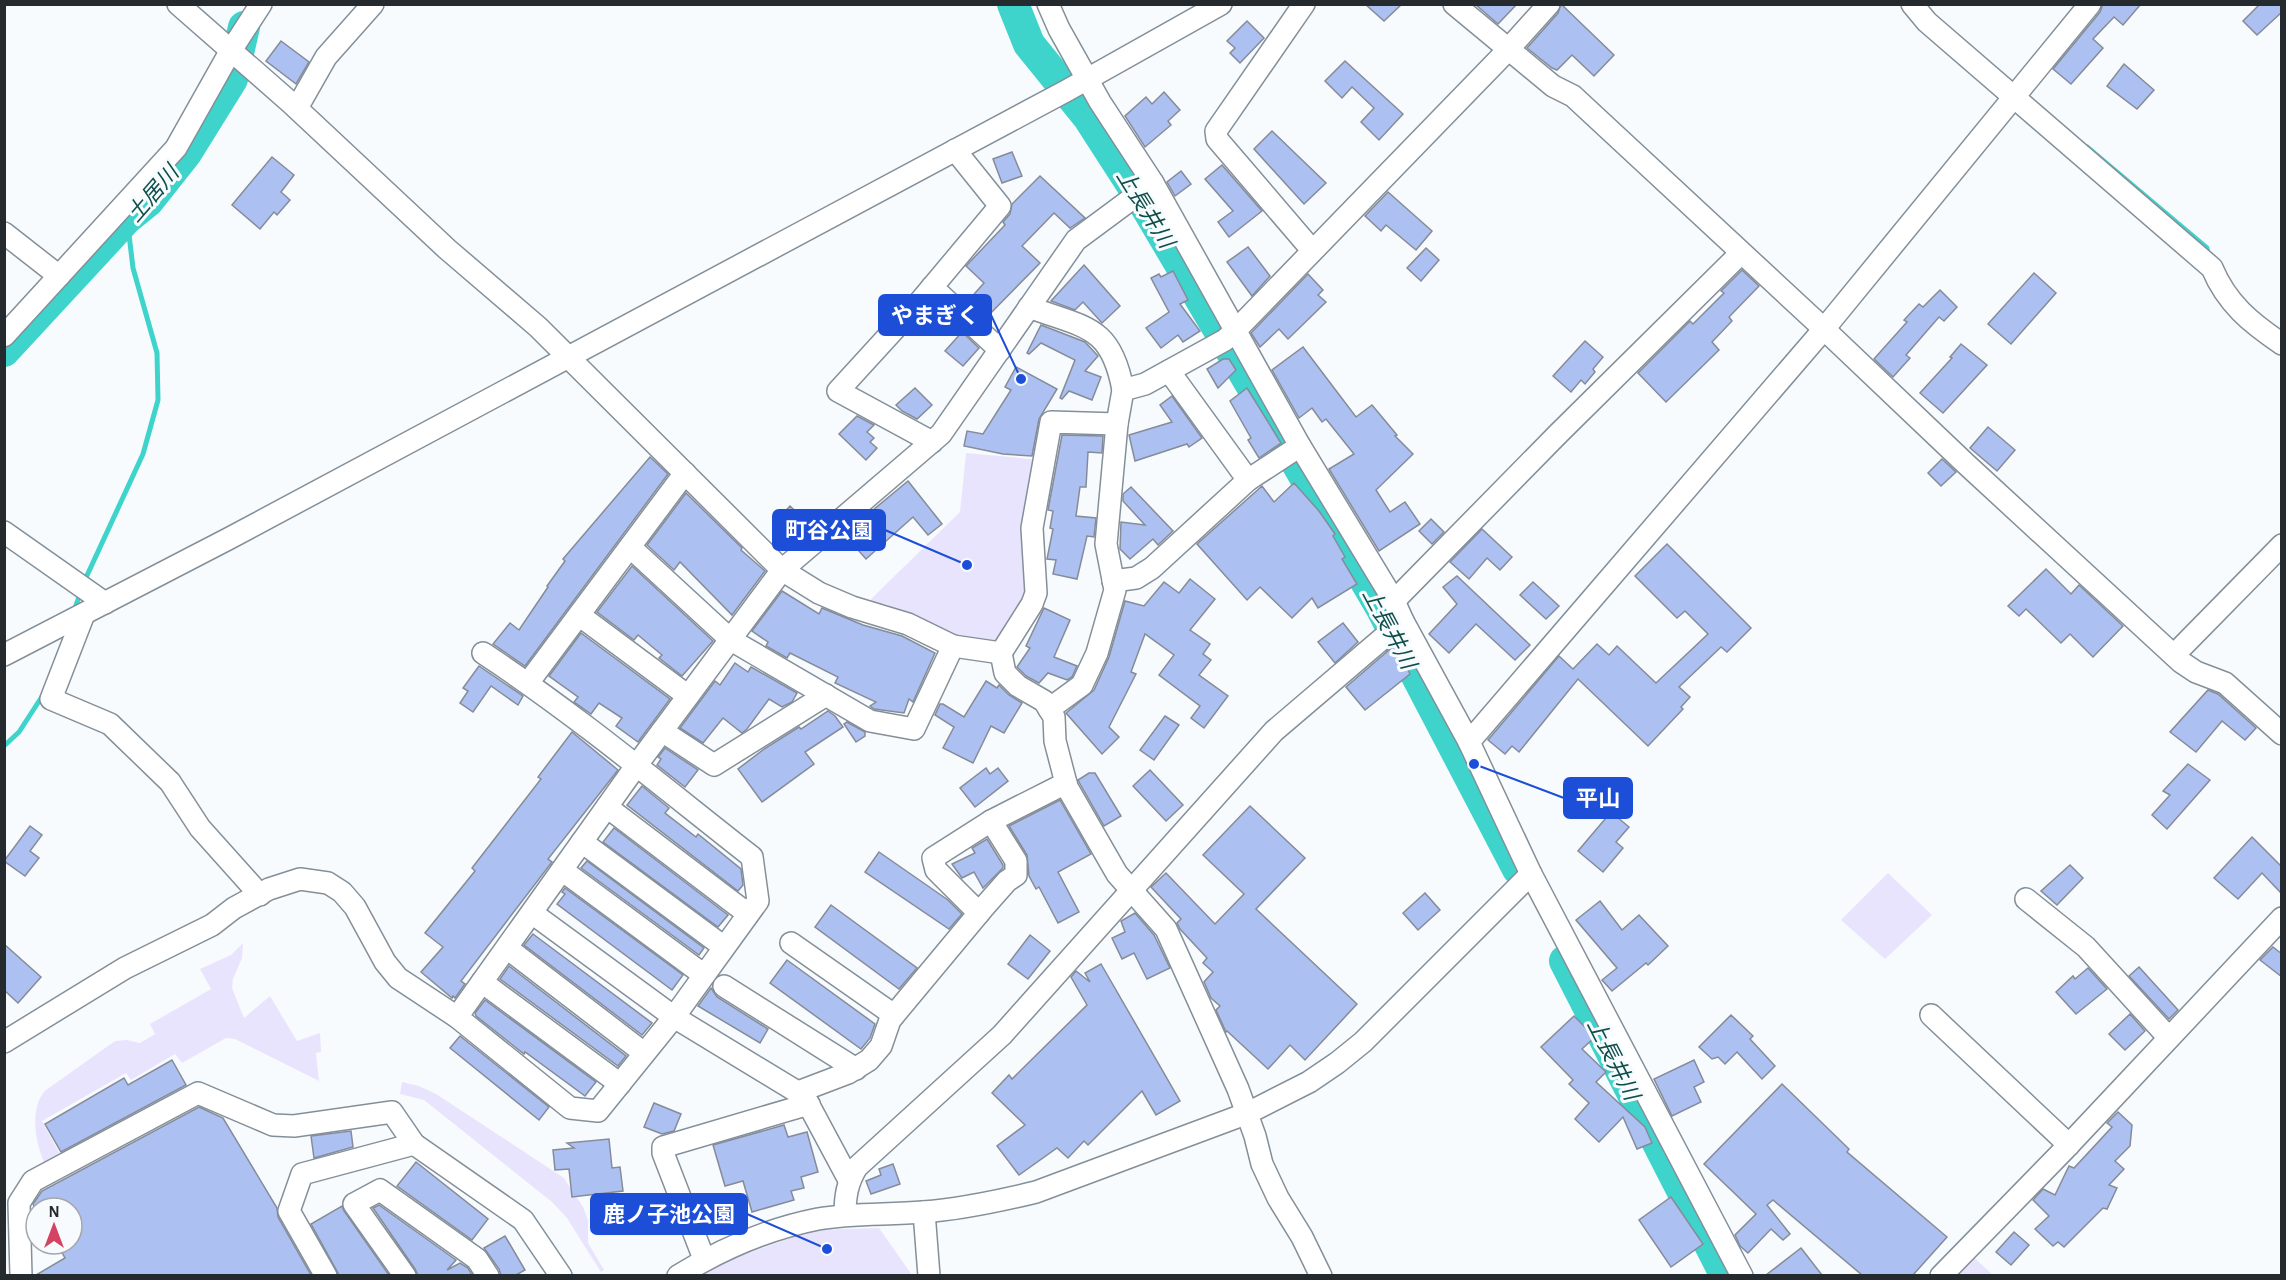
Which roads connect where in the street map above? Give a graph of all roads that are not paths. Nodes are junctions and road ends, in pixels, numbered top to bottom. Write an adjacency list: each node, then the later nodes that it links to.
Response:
1 (178, 4): 12 (street)
2 (261, 4): 12 (street)
3 (373, 4): 15 (street)
4 (1048, 4): 13 (street)
5 (1221, 4): 13 (street)
6 (1304, 4): 19 (street)
7 (1454, 4): 11 (street)
8 (1549, 4): 11 (street)
9 (1912, 4): 14 (street)
10 (2091, 4): 14 (street)
11 (1507, 50): 19 (street); 20 (street)
12 (230, 52): 15 (street); 21 (street)
13 (1088, 79): 16 (street); 17 (street)
14 (2015, 97): 24 (street); 27 (street)
15 (297, 108): 29 (street)
16 (955, 150): 22 (street); 29 (street)
17 (1153, 183): 23 (street); 25 (street)
18 (4, 233): 21 (street)
19 (1312, 250): 25 (street)
20 (1741, 253): 24 (street); 43 (street)
21 (59, 276): 26 (street)
22 (932, 287): 28 (street); 33 (street)
23 (1029, 307): 28 (street); 31 (street)
24 (1824, 329): 50 (street); 58 (street)
25 (1236, 330): 30 (street); 34 (street)
26 (4, 336)
27 (2282, 344)
28 (1000, 350): 33 (street)
29 (568, 357): 35 (street); 42 (street)
30 (1169, 371): 31 (street); 36 (street)
31 (1123, 390): 32 (street)
32 (1117, 424): 41 (street); 49 (street)
33 (932, 442): 40 (street)
34 (1300, 446): 36 (street); 43 (street)
35 (685, 473): 39 (street); 40 (street)
36 (1248, 480): 41 (street)
37 (4, 532): 42 (street)
38 (2282, 545): 50 (street)
39 (630, 547): 45 (street); 46 (street)
40 (783, 570): 46 (street); 47 (street)
41 (1113, 581): 55 (street)
42 (105, 603): 44 (street)
43 (1398, 611): 58 (street); 66 (street)
44 (84, 614): 51 (street); 67 (street)
45 (579, 615): 52 (street); 54 (street)
46 (731, 640): 53 (street); 54 (street)
47 (953, 646): 49 (street); 53 (street)
48 (483, 653): 52 (street)
49 (1001, 653): 55 (street)
50 (2174, 655): 57 (street)
51 (4, 656)
52 (528, 683): 59 (street)
53 (826, 695): 56 (street)
54 (688, 696): 56 (street)
55 (1049, 709): 60 (street)
56 (662, 731): 59 (street)
57 (2282, 735)
58 (1468, 742): 65 (street)
59 (636, 766): 61 (street); 71 (street)
60 (1066, 783): 62 (street); 66 (street)
61 (607, 807): 63 (street); 71 (street)
62 (991, 821): 70 (street); 70 (street)
63 (582, 842): 64 (street); 74 (street)
64 (562, 870): 69 (street); 76 (street)
65 (1531, 874): 89 (street); 104 (street)
66 (1132, 891): 89 (street); 92 (street)
67 (260, 895): 81 (street); 84 (street)
68 (2026, 899): 83 (street)
69 (532, 913): 75 (street); 82 (street)
70 (979, 913): 80 (street)
71 (748, 914): 74 (street)
72 (2282, 918): 83 (street)
73 (791, 942): 80 (street)
74 (724, 947): 76 (street)
75 (507, 948): 77 (street); 85 (street)
76 (704, 975): 82 (street)
77 (482, 982): 81 (street); 87 (street)
78 (724, 986): 86 (street)
79 (1931, 1015): 91 (street)
80 (894, 1016): 86 (street)
81 (457, 1017): 87 (street)
82 (674, 1017): 85 (street); 88 (street)
83 (2169, 1038): 91 (street)
84 (4, 1042)
85 (644, 1053): 87 (street)
86 (856, 1068): 88 (street)
87 (620, 1084)
88 (803, 1098): 92 (street); 95 (street)
89 (1248, 1113): 93 (street); 103 (street)
90 (414, 1144): 96 (street); 97 (street); 100 (street)
91 (2069, 1145): 105 (street)
92 (849, 1180): 94 (street)
93 (924, 1212): 94 (street); 102 (street)
94 (846, 1215): 95 (street)
95 (704, 1259): 101 (street)
96 (21, 1275)
97 (326, 1275)
98 (405, 1275): 99 (street)
99 (488, 1275)
100 (561, 1275)
101 (678, 1275)
102 (929, 1275)
103 (1321, 1275)
104 (1742, 1275)
105 (1941, 1275)

